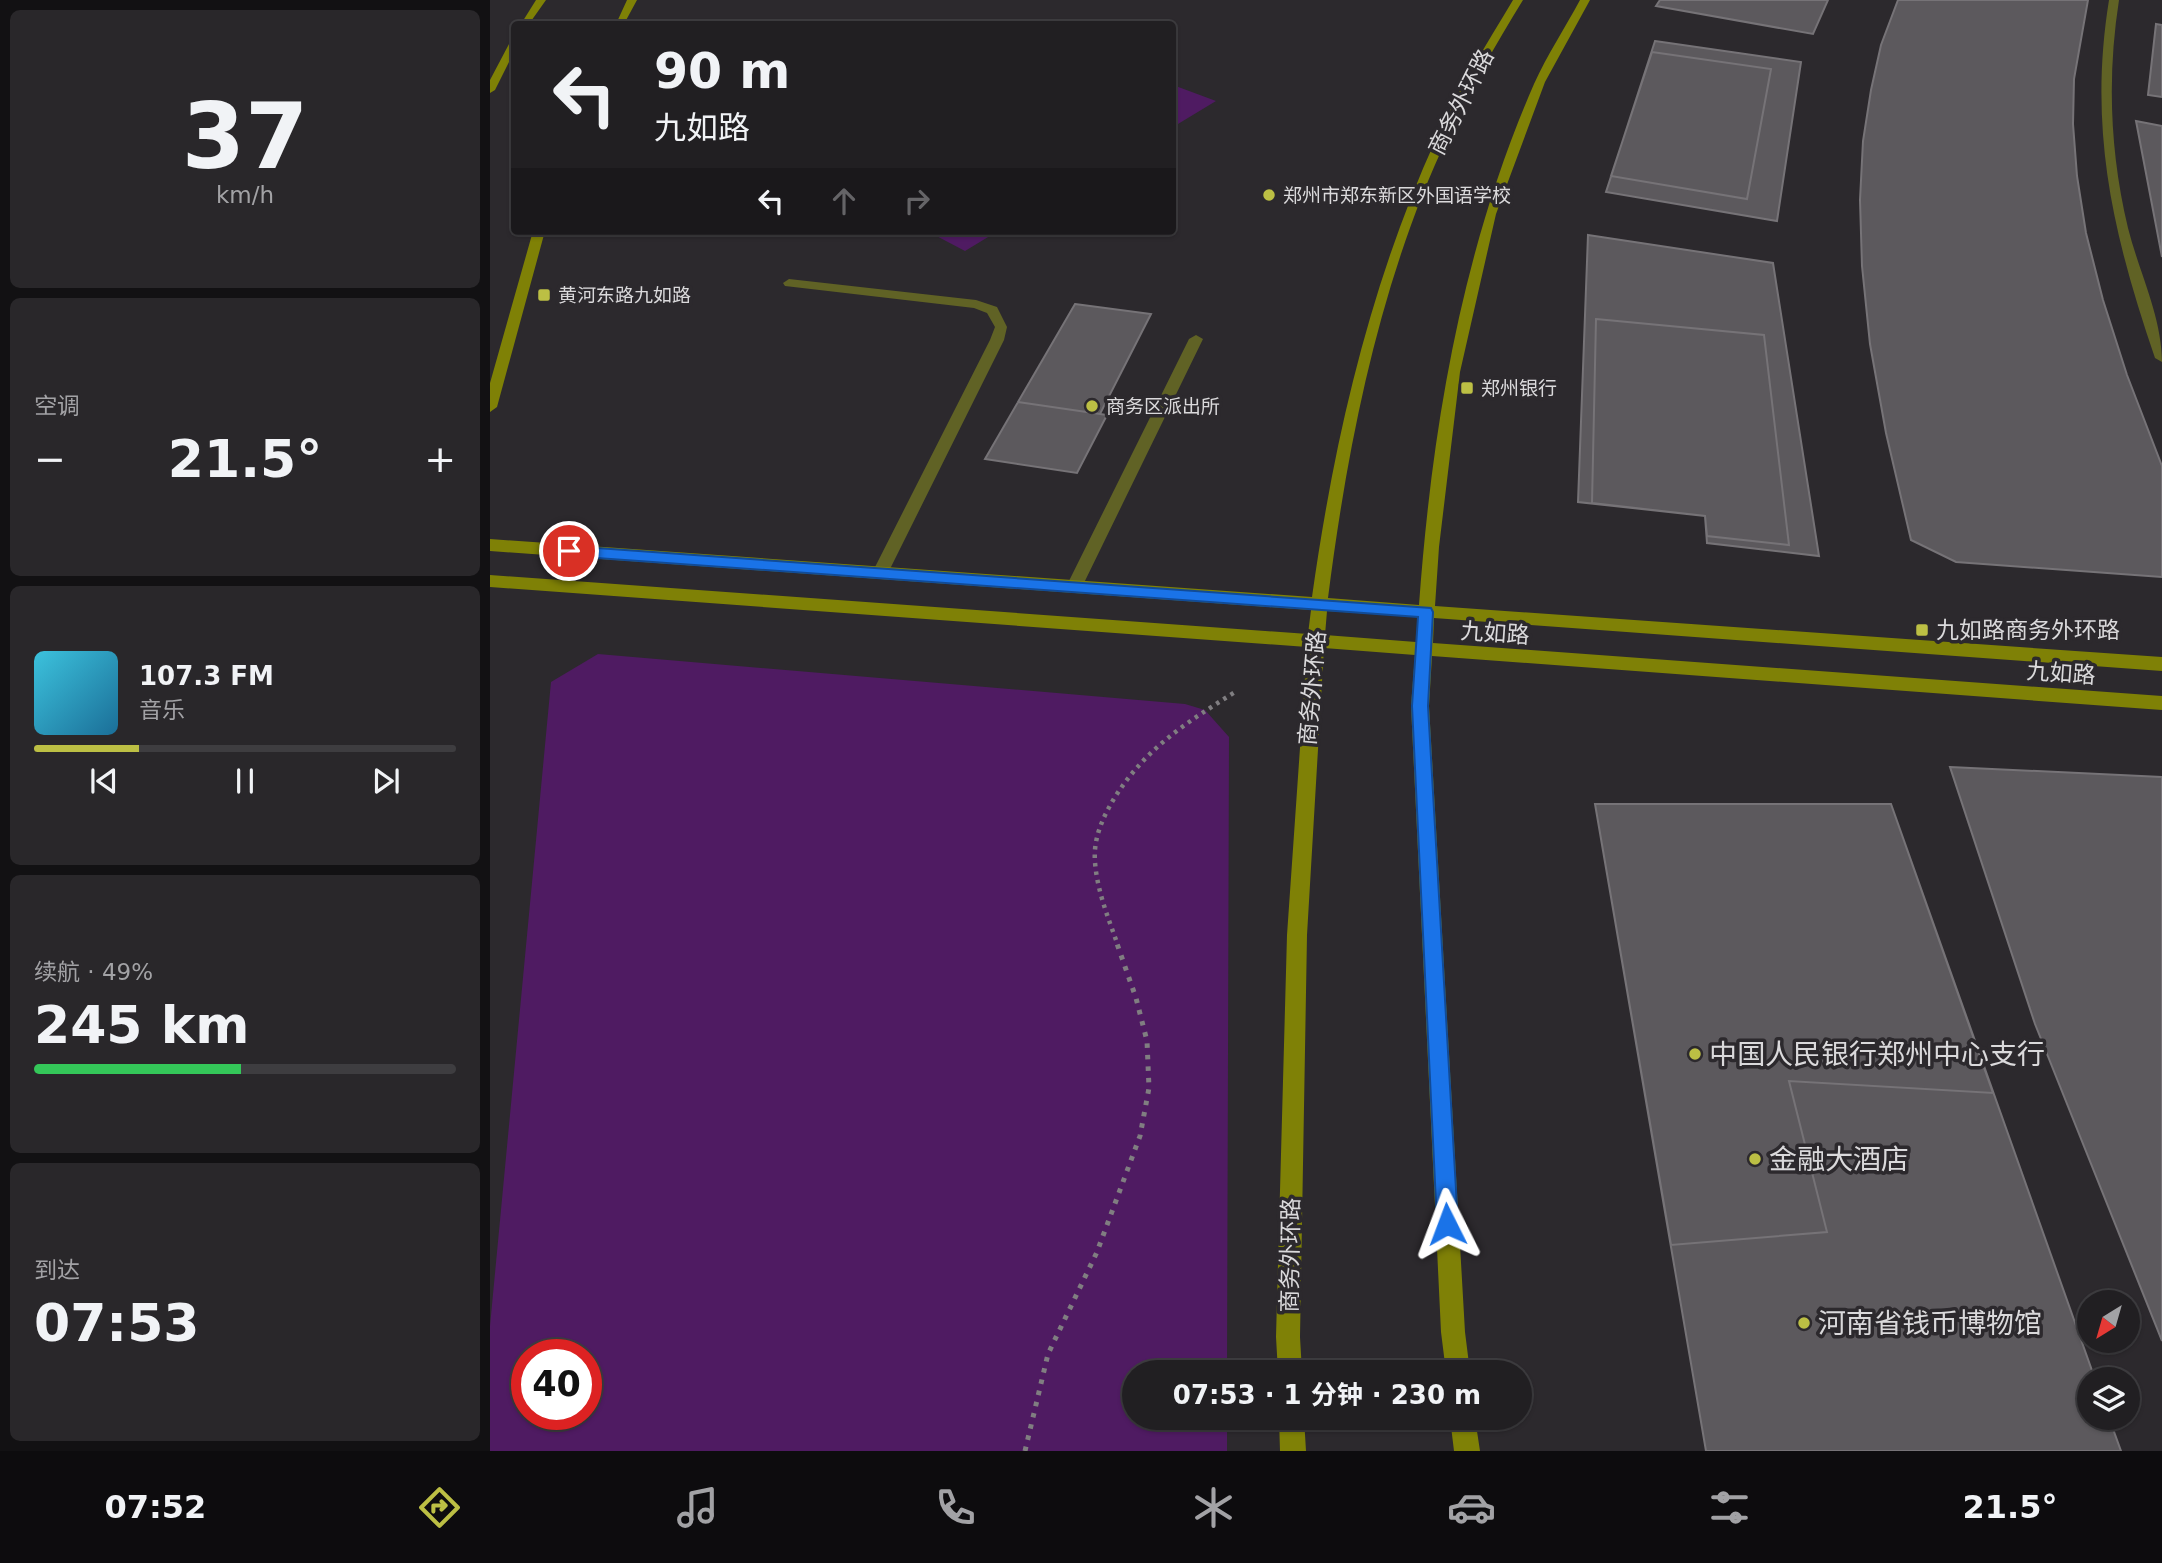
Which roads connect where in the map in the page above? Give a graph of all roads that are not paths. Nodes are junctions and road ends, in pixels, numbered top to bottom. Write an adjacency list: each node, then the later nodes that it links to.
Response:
1 (541, 0): 6 (street)
2 (632, 0): 7 (street)
3 (1518, 0): 19 (street, 商务外环路)
4 (1585, 0): 20 (street)
5 (2114, 0): 13 (street)
6 (528, 21)
7 (622, 21)
8 (511, 50): 9 (street)
9 (490, 90)
10 (537, 235): 14 (street)
11 (789, 283): 16 (street)
12 (1196, 339): 18 (street)
13 (2162, 358)
14 (490, 407)
15 (490, 545): 16 (street, 九如路)
16 (880, 573): 18 (street, 九如路)
17 (490, 581): 21 (street, 九如路)
18 (1074, 587): 19 (street, 九如路)
19 (1320, 605): 20 (street, 九如路); 21 (street, 商务外环路)
20 (1426, 612): 22 (street); 23 (street, 九如路)
21 (1317, 642): 22 (street, 九如路); 25 (street, 商务外环路)
22 (1423, 650): 24 (street, 九如路); 26 (street)
23 (2162, 664)
24 (2162, 703)
25 (1290, 1360)
26 (1456, 1360)
27 (1292, 1430): 29 (street)
28 (1465, 1430): 30 (street)
29 (1293, 1451)
30 (1468, 1451)

